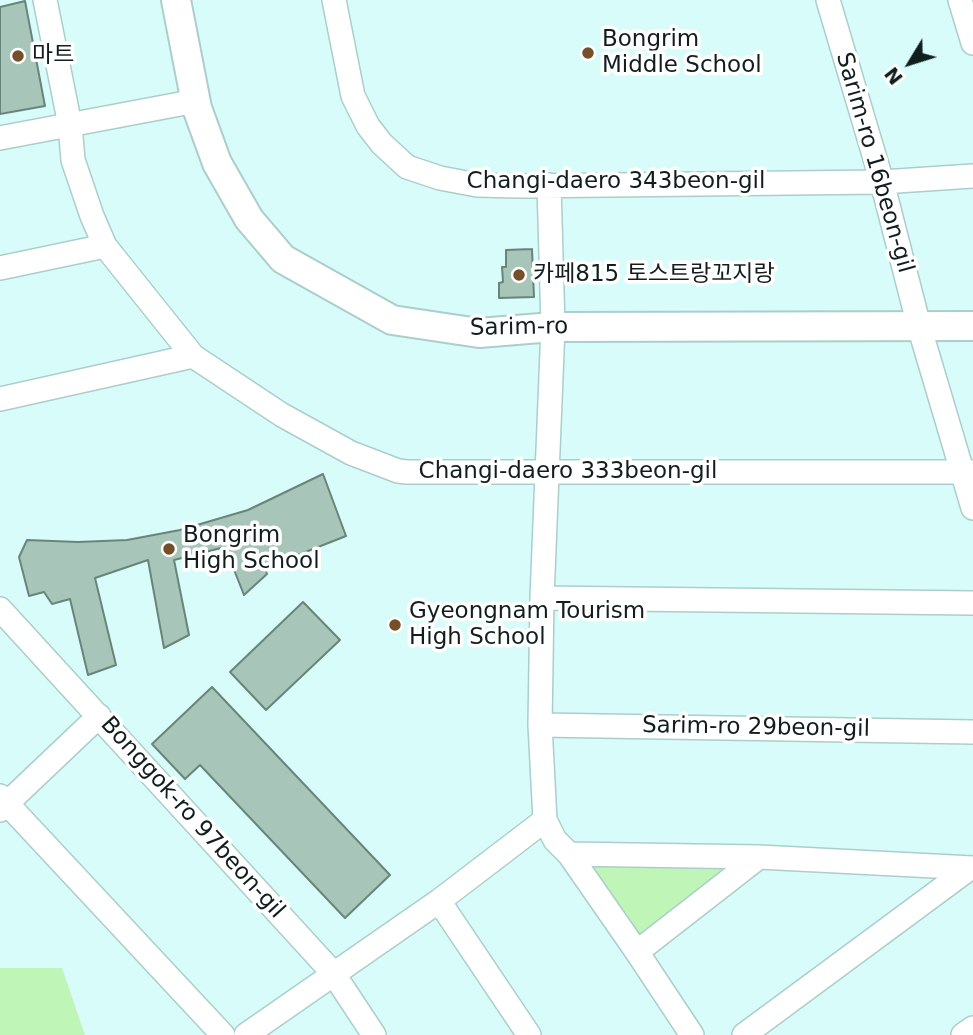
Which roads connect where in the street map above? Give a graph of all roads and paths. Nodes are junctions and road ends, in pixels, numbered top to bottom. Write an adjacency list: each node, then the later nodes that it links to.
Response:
1 (45, 0): 8 (street, Changi-daero 333beon-gil)
2 (176, 0): 7 (street, Sarim-ro)
3 (334, 0): 12 (street, Changi-daero 343beon-gil)
4 (828, 0): 11 (street, Sarim-ro 16beon-gil)
5 (960, 0): 6 (street)
6 (973, 43)
7 (196, 101): 8 (street); 17 (street, Sarim-ro)
8 (70, 125): 9 (street); 13 (street, Changi-daero 333beon-gil)
9 (0, 138)
10 (973, 176): 11 (street, Changi-daero 343beon-gil)
11 (882, 182): 12 (street, Changi-daero 343beon-gil); 15 (street, Sarim-ro 16beon-gil)
12 (549, 185): 17 (street)
13 (105, 246): 14 (street); 18 (street, Changi-daero 333beon-gil)
14 (0, 268)
15 (919, 326): 16 (street, Sarim-ro); 17 (street, Sarim-ro); 21 (street, Sarim-ro 16beon-gil)
16 (973, 326)
17 (553, 327): 20 (street)
18 (193, 356): 19 (street); 20 (street, Changi-daero 333beon-gil)
19 (0, 399)
20 (548, 472): 21 (street, Changi-daero 333beon-gil); 23 (street)
21 (968, 472): 22 (street, Sarim-ro 16beon-gil)
22 (973, 508)
23 (542, 598): 24 (street); 27 (street)
24 (973, 603)
25 (0, 609): 26 (street, Bonggok-ro 97beon-gil)
26 (99, 716): 29 (street); 36 (street, Bonggok-ro 97beon-gil)
27 (540, 724): 28 (street, Sarim-ro 29beon-gil); 30 (street)
28 (973, 732)
29 (2, 803): 38 (street)
30 (545, 820): 31 (street); 34 (street)
31 (569, 854): 32 (street); 35 (street)
32 (759, 857): 33 (street); 35 (street)
33 (972, 868): 43 (street)
34 (439, 901): 36 (street); 41 (street)
35 (638, 952): 42 (street)
36 (333, 973): 39 (street); 40 (street, Bonggok-ro 97beon-gil)
37 (973, 1028): 44 (street)
38 (223, 1035)
39 (246, 1035)
40 (374, 1035)
41 (529, 1035)
42 (692, 1035)
43 (744, 1035)
44 (963, 1035)

